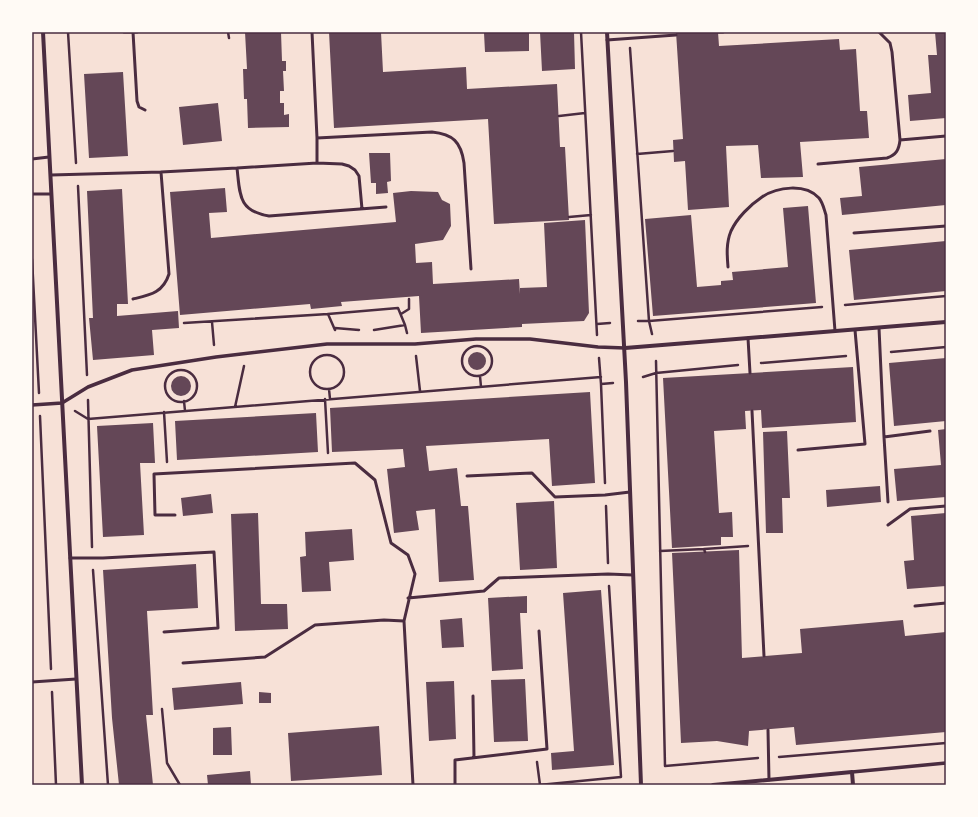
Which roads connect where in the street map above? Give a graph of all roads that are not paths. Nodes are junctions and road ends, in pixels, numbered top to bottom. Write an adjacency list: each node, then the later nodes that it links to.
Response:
1 (43, 32): 16 (street)
2 (124, 32): 3 (lane)
3 (133, 32): 4 (lane); 12 (lane)
4 (138, 32)
5 (312, 32): 14 (lane)
6 (607, 32): 11 (street)
7 (718, 32): 8 (lane)
8 (723, 32)
9 (879, 32): 15 (lane)
10 (676, 35): 11 (lane)
11 (608, 40): 37 (street)
12 (145, 110)
13 (946, 136): 15 (lane)
14 (317, 138): 18 (lane); 30 (lane)
15 (900, 140): 19 (lane)
16 (49, 157): 17 (lane); 22 (street)
17 (32, 159)
18 (317, 163): 20 (lane); 26 (lane)
19 (818, 164)
20 (237, 168): 21 (lane); 26 (lane)
21 (161, 172): 22 (lane); 31 (lane)
22 (51, 175): 24 (street)
23 (32, 194): 24 (lane)
24 (51, 194): 39 (street)
25 (386, 207): 26 (lane)
26 (362, 209)
27 (946, 226): 28 (lane)
28 (854, 233)
29 (728, 267): 35 (lane)
30 (471, 269)
31 (133, 299)
32 (946, 322): 33 (street)
33 (879, 328): 34 (street); 43 (lane)
34 (855, 330): 35 (street); 44 (lane)
35 (835, 332): 36 (street)
36 (748, 338): 37 (street); 38 (lane)
37 (625, 348): 39 (street); 46 (street)
38 (750, 373)
39 (62, 403): 40 (street); 51 (street)
40 (32, 405)
41 (752, 411): 59 (lane)
42 (930, 431): 43 (lane)
43 (884, 437): 47 (lane)
44 (798, 450)
45 (467, 476): 46 (lane)
46 (630, 492): 52 (street)
47 (888, 502)
48 (946, 506): 50 (lane)
49 (175, 515): 53 (lane)
50 (888, 525)
51 (70, 558): 58 (lane); 61 (street)
52 (633, 575): 53 (lane); 72 (street)
53 (408, 598): 56 (lane)
54 (946, 603): 55 (lane)
55 (915, 606)
56 (404, 621): 60 (lane); 70 (lane)
57 (539, 631): 65 (lane)
58 (164, 632)
59 (764, 656)
60 (183, 663)
61 (76, 679): 62 (lane); 69 (street)
62 (32, 682)
63 (473, 696): 65 (lane)
64 (768, 730): 68 (lane)
65 (474, 758): 71 (lane)
66 (946, 763): 67 (street)
67 (852, 772): 68 (street); 74 (street)
68 (769, 780): 73 (street)
69 (82, 785)
70 (413, 785)
71 (456, 785)
72 (641, 785)
73 (713, 785)
74 (853, 785)

